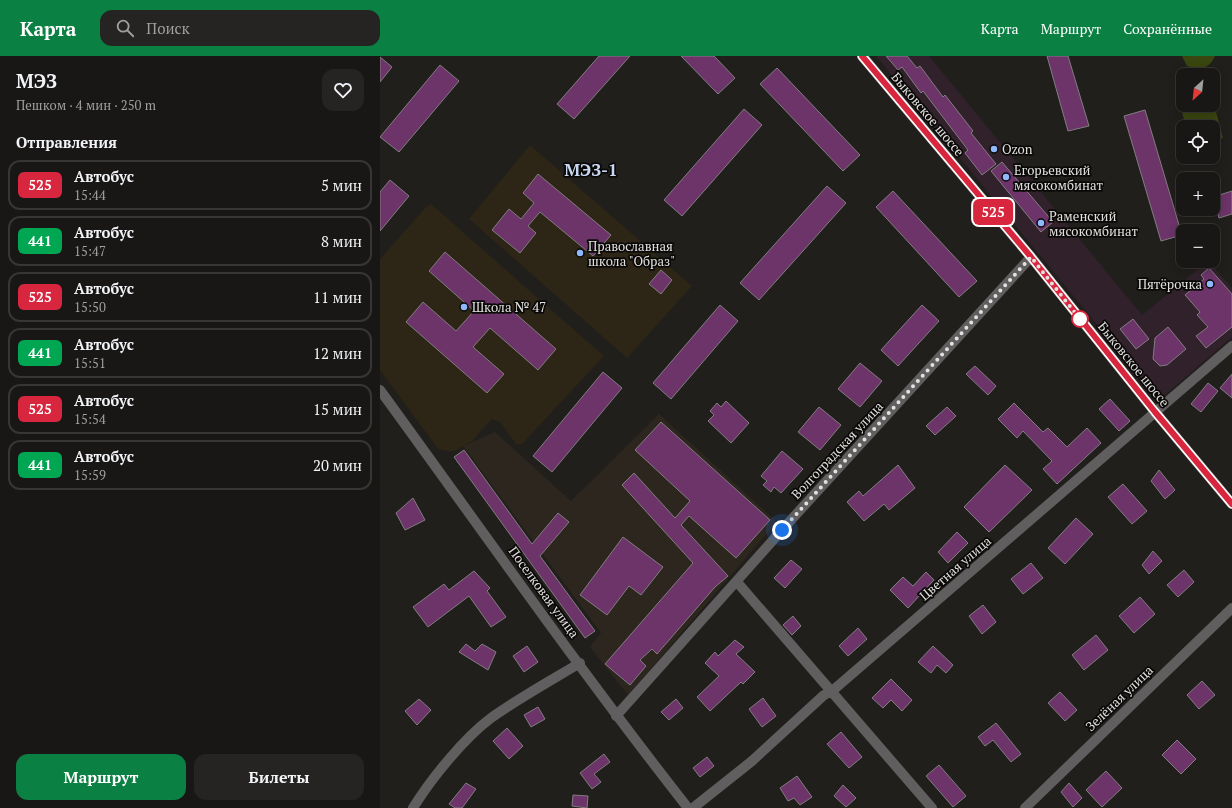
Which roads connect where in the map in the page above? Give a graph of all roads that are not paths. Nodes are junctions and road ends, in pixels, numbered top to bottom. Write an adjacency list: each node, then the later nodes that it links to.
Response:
1 (862, 56): 2 (main road, Быковское шоссе)
2 (1031, 257): 5 (main road, Быковское шоссе); 7 (street, Волгоградская улица)
3 (1232, 346): 5 (street, Цветная улица)
4 (380, 390): 9 (street, Поселковая улица)
5 (1155, 412): 6 (main road, Быковское шоссе); 10 (street, Цветная улица)
6 (1232, 504)
7 (737, 582): 10 (street); 11 (street, Волгоградская улица)
8 (1232, 608): 16 (street, Зелёная улица)
9 (580, 663): 11 (street, Поселковая улица); 12 (street)
10 (831, 692): 14 (street, Цветная улица); 15 (street)
11 (616, 716): 13 (street, Поселковая улица)
12 (413, 808)
13 (688, 808)
14 (693, 808)
15 (932, 808)
16 (1025, 808)

